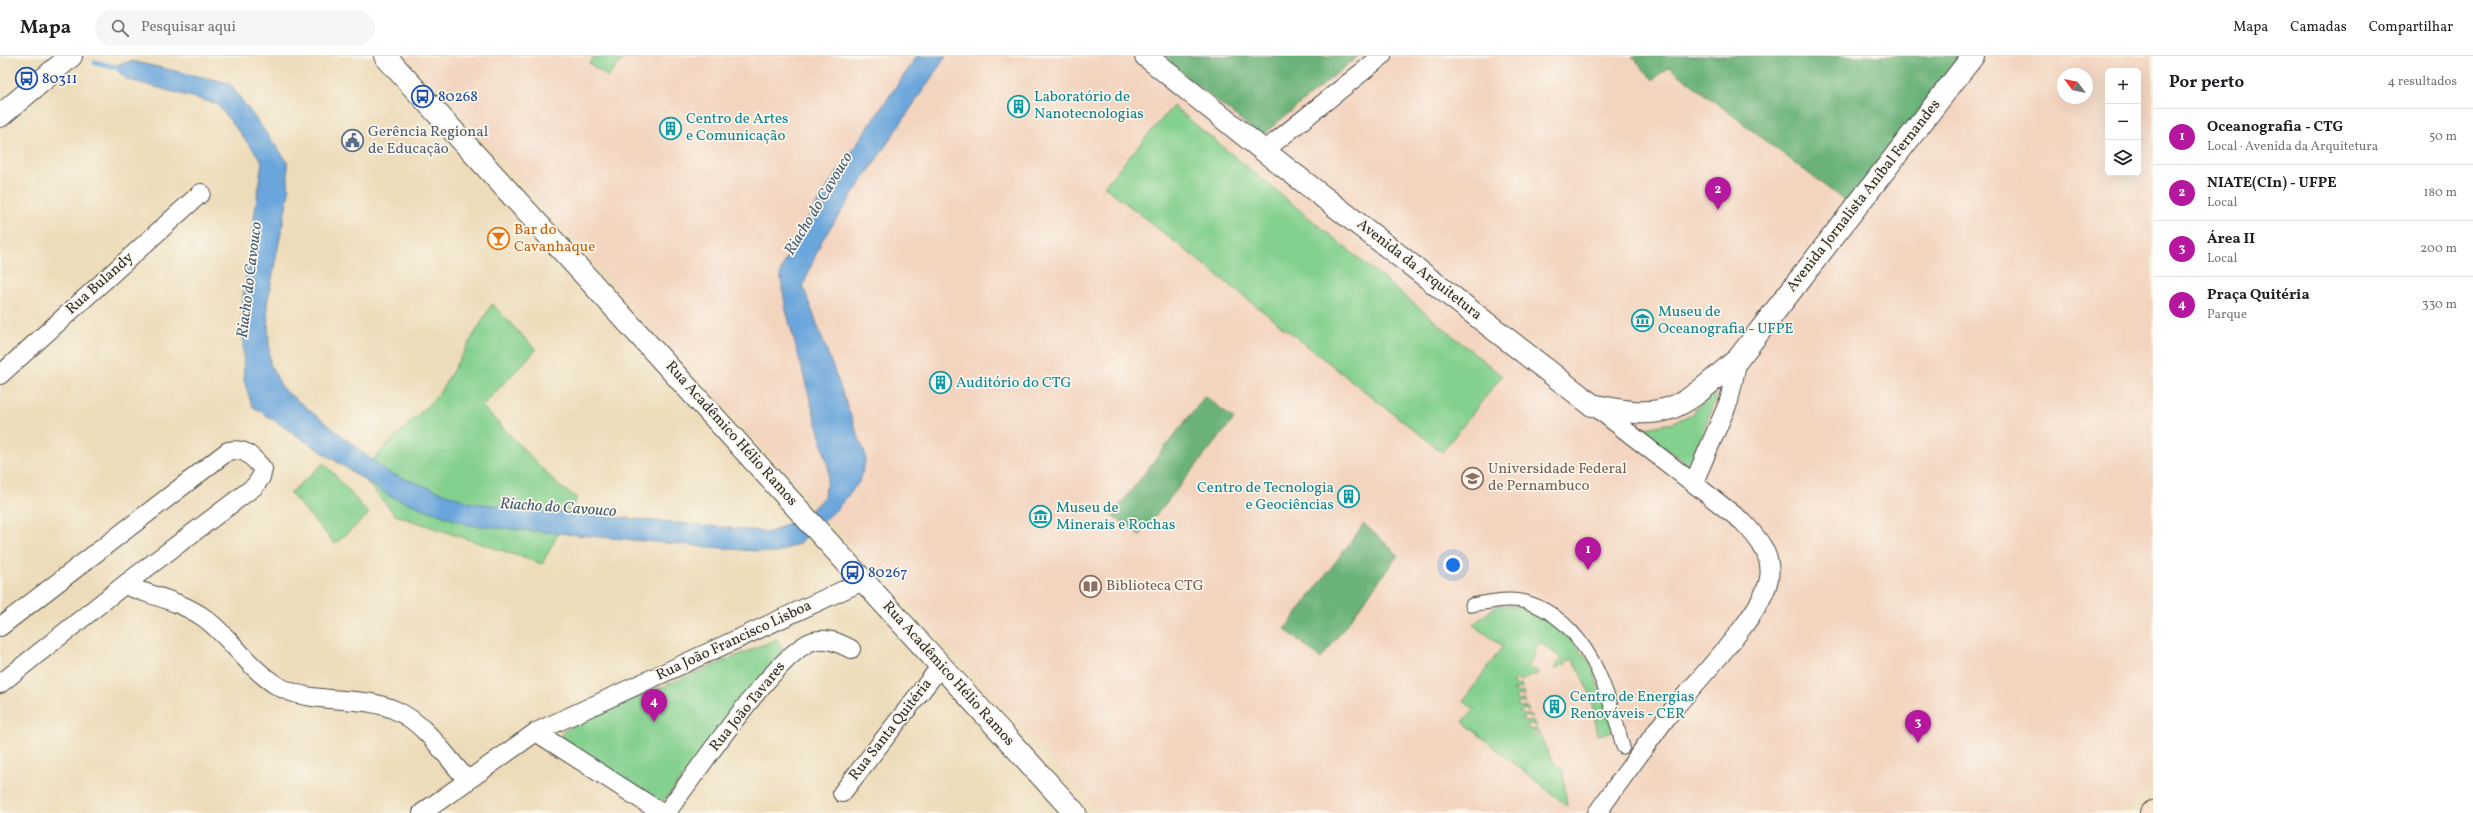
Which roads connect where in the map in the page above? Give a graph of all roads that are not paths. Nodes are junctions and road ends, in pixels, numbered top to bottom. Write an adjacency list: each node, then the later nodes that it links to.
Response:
1 (71, 56): 6 (street)
2 (385, 56): 13 (street, Rua Acadêmico Hélio Ramos)
3 (1146, 56): 7 (street, Avenida da Arquitetura)
4 (1382, 56): 7 (street)
5 (1973, 56): 9 (street, Avenida Jornalista Aníbal Fernandes)
6 (0, 116)
7 (1264, 151): 11 (street, Avenida da Arquitetura)
8 (201, 193): 10 (street, Rua Bulandy)
9 (1738, 359): 11 (street, Avenida Jornalista Aníbal Fernandes); 12 (street)
10 (0, 375)
11 (1592, 405): 12 (street, Avenida da Arquitetura)
12 (1694, 482): 28 (street, Avenida da Arquitetura)
13 (863, 581): 18 (street, Rua Acadêmico Hélio Ramos); 20 (street, Rua João Francisco Lisboa)
14 (124, 586): 16 (street); 19 (street); 22 (street)
15 (1472, 605): 21 (street)
16 (0, 627)
17 (851, 649): 26 (street, Rua João Tavares)
18 (940, 667): 23 (street, Rua Santa Quitéria); 27 (street, Rua Acadêmico Hélio Ramos)
19 (0, 684)
20 (536, 732): 22 (street, Rua João Francisco Lisboa); 25 (street)
21 (1623, 747)
22 (468, 781): 24 (street, Rua João Francisco Lisboa)
23 (842, 793)
24 (422, 813)
25 (662, 813)
26 (666, 813)
27 (1075, 813)
28 (1597, 813)

